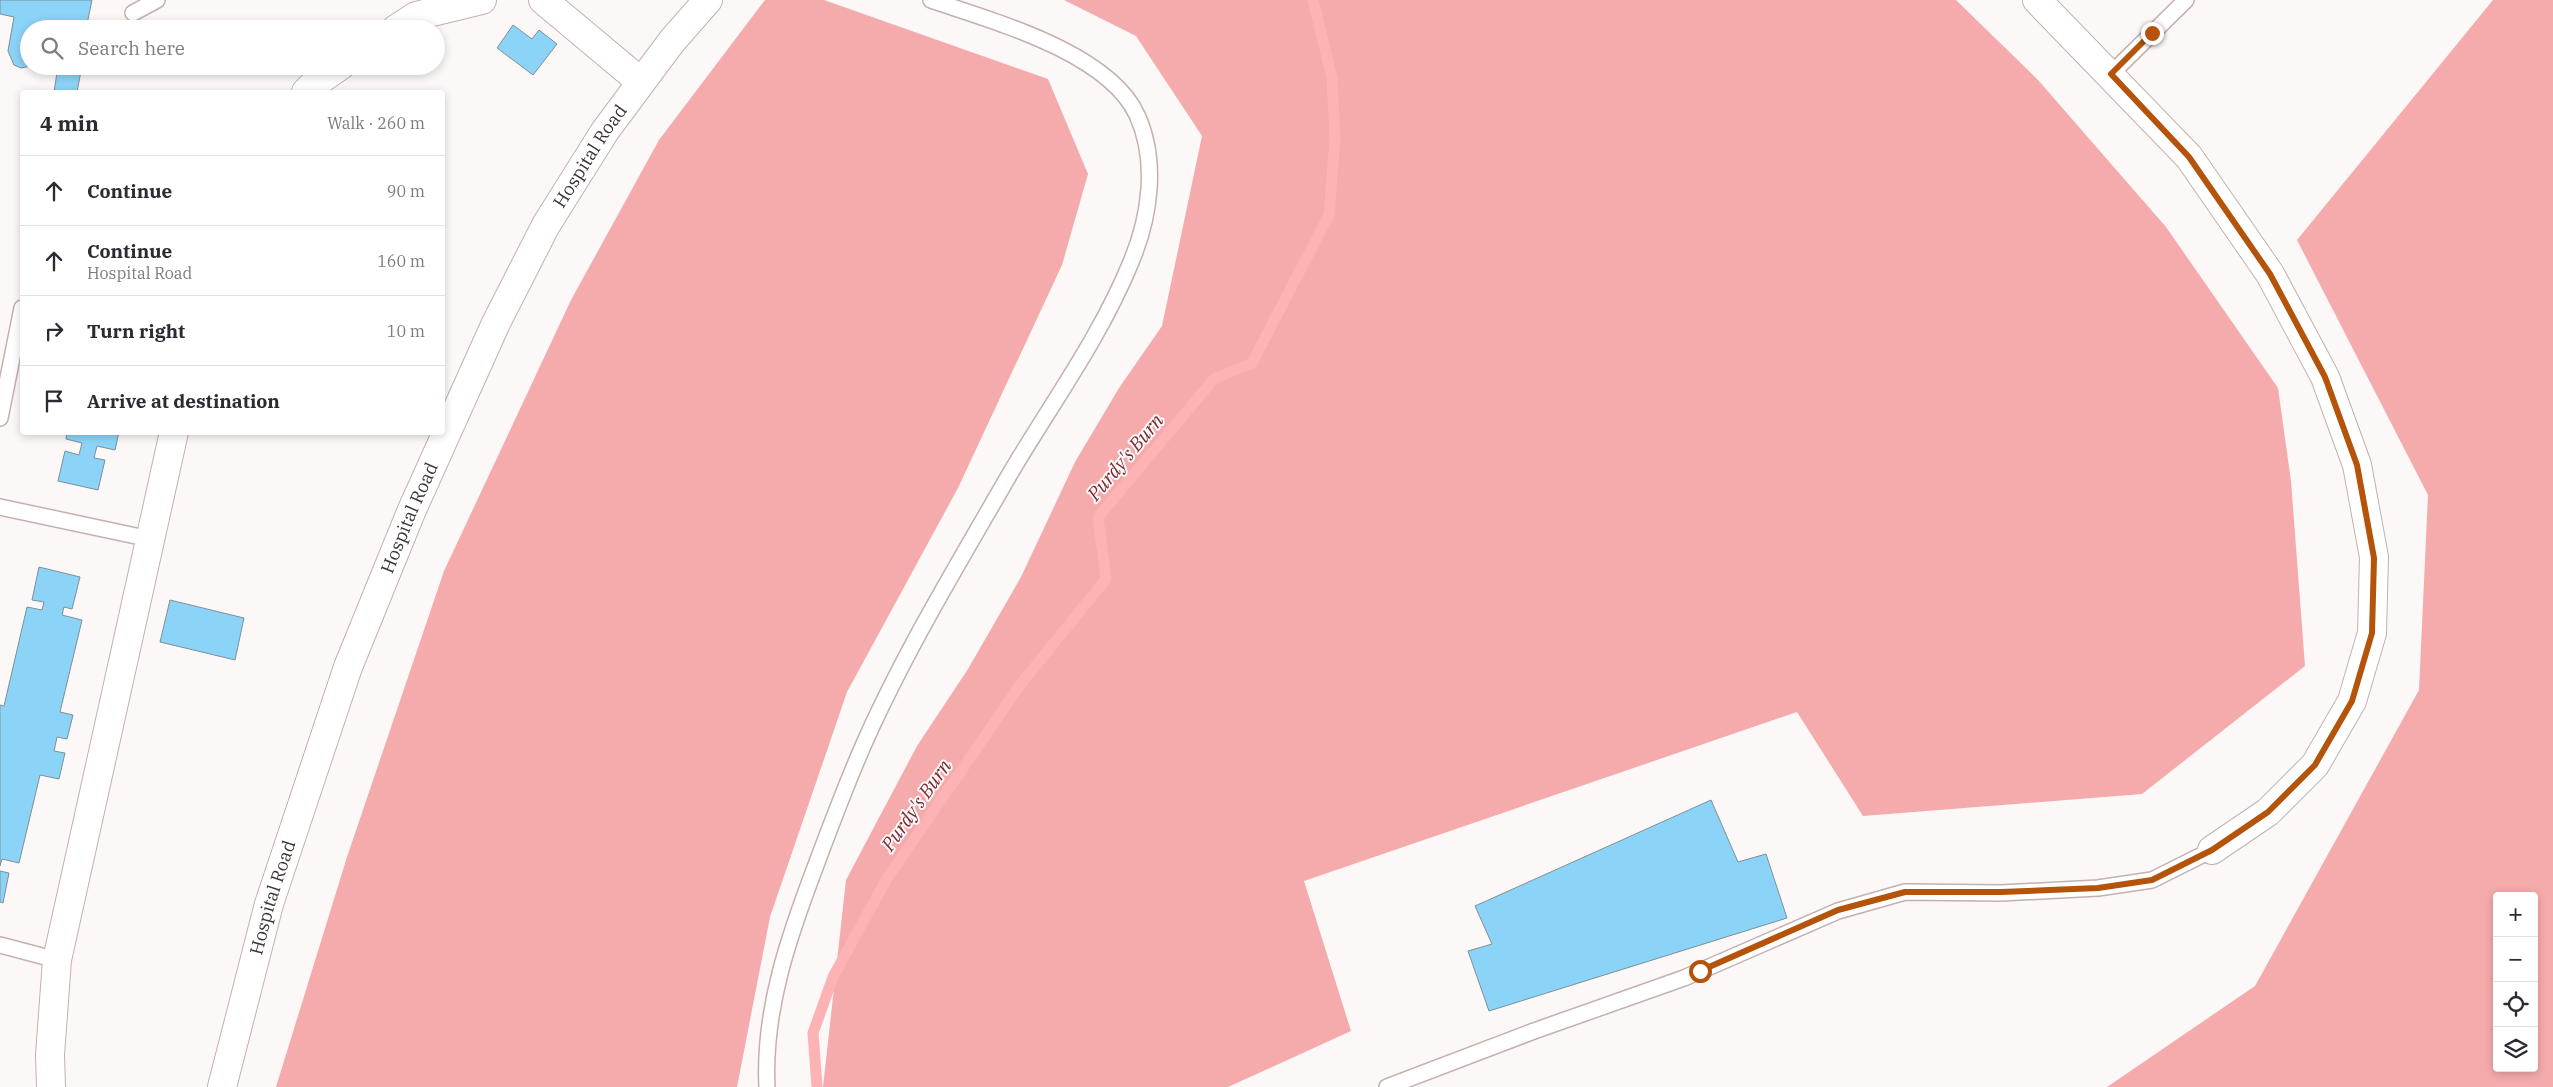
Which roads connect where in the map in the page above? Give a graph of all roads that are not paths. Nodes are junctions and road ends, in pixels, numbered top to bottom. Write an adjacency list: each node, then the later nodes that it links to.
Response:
1 (157, 0): 8 (lane)
2 (482, 0): 9 (street)
3 (543, 0): 12 (street)
4 (708, 0): 12 (street, Hospital Road)
5 (931, 0): 24 (lane)
6 (2037, 0): 10 (street)
7 (2186, 0): 10 (lane)
8 (133, 13)
9 (410, 20)
10 (2111, 74): 19 (street)
11 (326, 75): 13 (street)
12 (641, 82): 23 (street, Hospital Road)
13 (304, 90)
14 (20, 318): 15 (lane)
15 (0, 418)
16 (173, 435): 18 (street)
17 (0, 507): 18 (lane)
18 (150, 539): 21 (street)
19 (2212, 850): 25 (lane)
20 (0, 945): 21 (lane)
21 (56, 960): 22 (street)
22 (51, 1087)
23 (222, 1087)
24 (767, 1087)
25 (1387, 1087)

